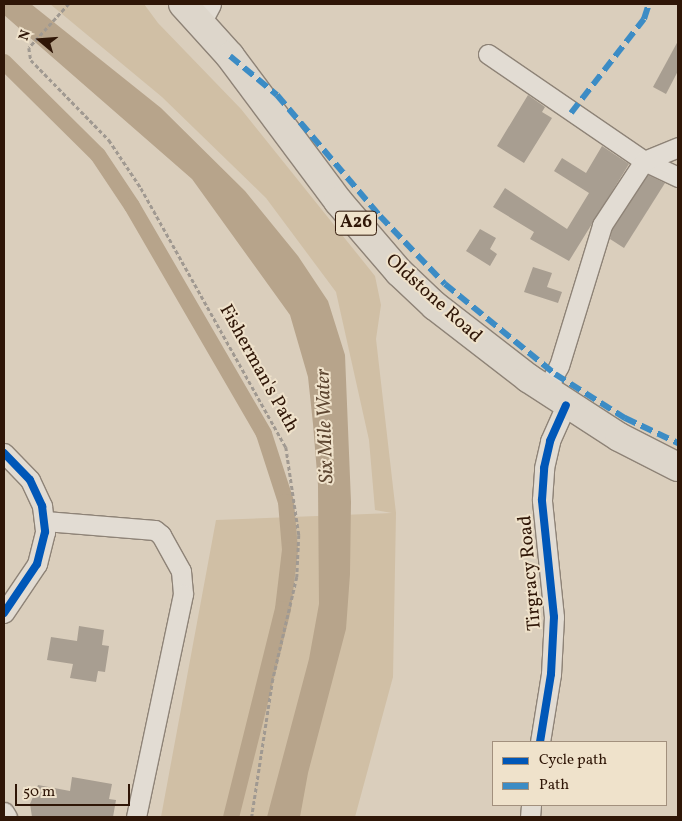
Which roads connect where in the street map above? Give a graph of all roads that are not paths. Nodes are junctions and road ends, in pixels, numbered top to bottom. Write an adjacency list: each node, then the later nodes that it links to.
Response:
1 (183, 4): 2 (highway, Oldstone Road / A26)
2 (206, 14): 7 (highway, Oldstone Road / A26)
3 (488, 54): 5 (street)
4 (678, 147): 5 (street)
5 (644, 161): 6 (street); 7 (street, Tirgracy Road)
6 (678, 177)
7 (556, 398): 9 (highway, Oldstone Road / A26); 12 (street, Tirgracy Road)
8 (4, 452): 10 (street)
9 (678, 467)
10 (45, 522): 11 (street); 15 (street)
11 (4, 613)
12 (540, 741)
13 (4, 812): 14 (street)
14 (8, 817)
15 (136, 817)

